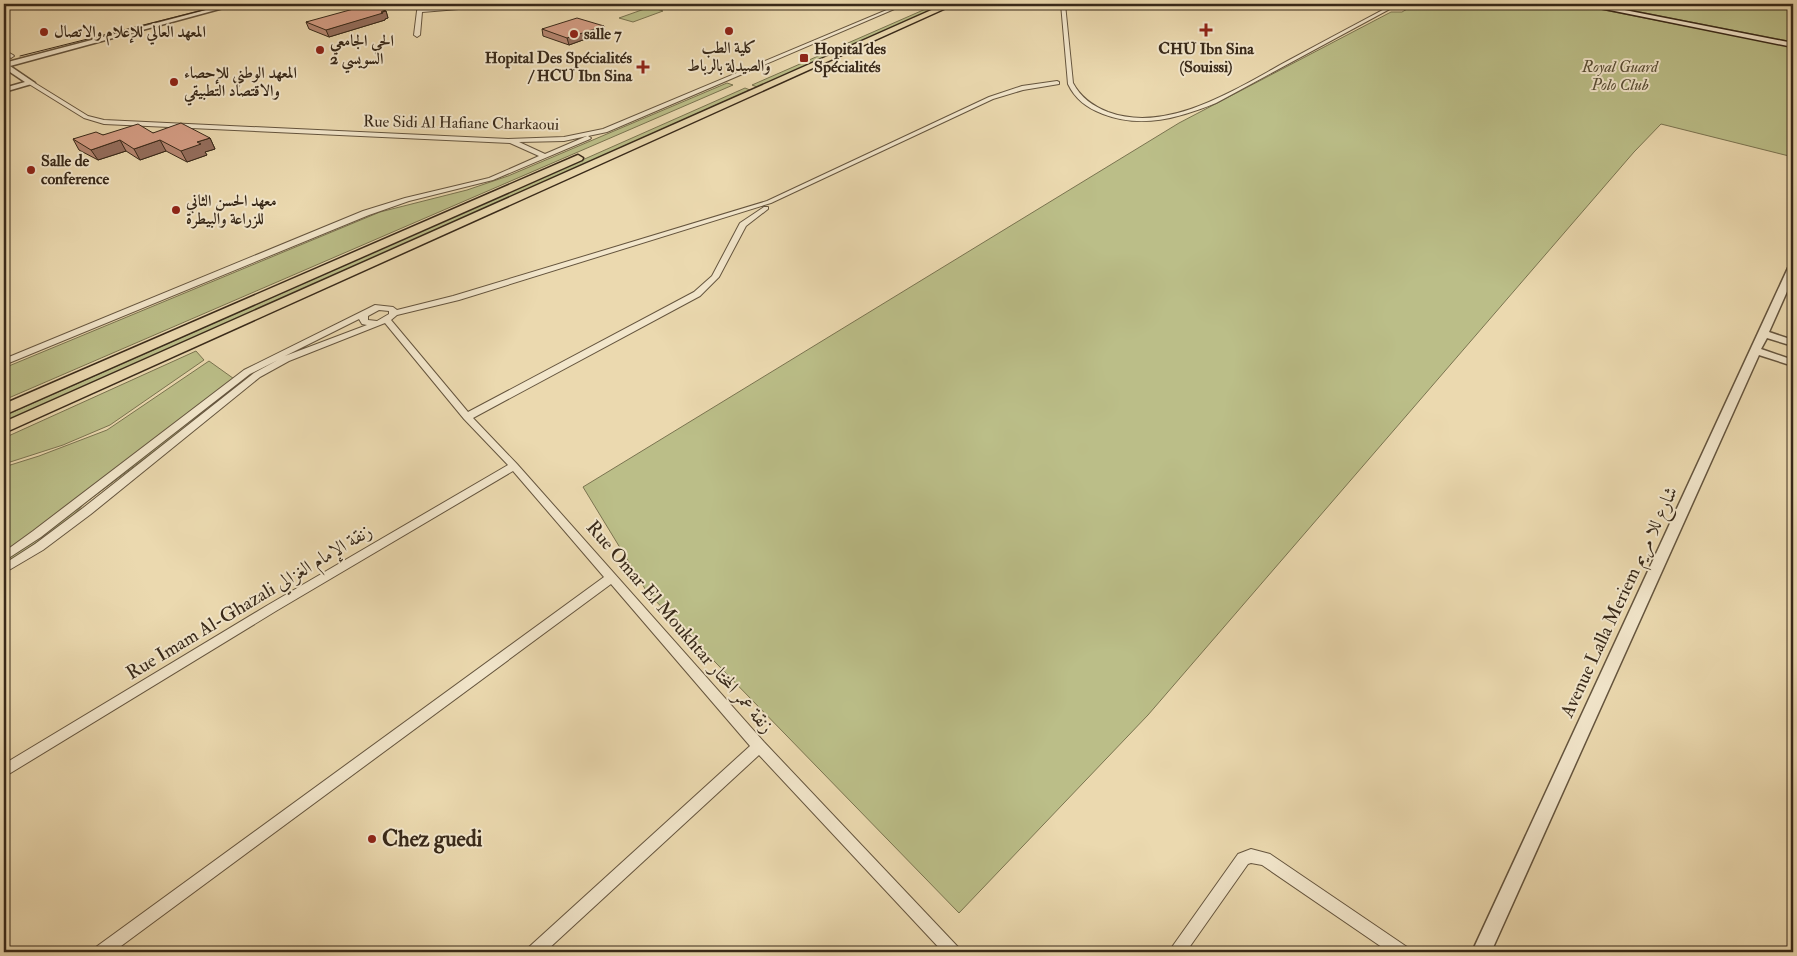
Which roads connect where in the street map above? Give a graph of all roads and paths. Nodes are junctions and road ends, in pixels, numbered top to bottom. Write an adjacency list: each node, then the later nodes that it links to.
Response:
1 (217, 4): 15 (street)
2 (235, 4): 15 (street)
3 (421, 4): 11 (street)
4 (516, 4): 11 (street)
5 (904, 4): 21 (street, Rue Sidi Al Hafiane Charkaoui)
6 (930, 4): 33 (main road)
7 (950, 4): 35 (main road)
8 (1063, 4): 17 (street)
9 (1397, 4): 19 (street)
10 (1584, 4): 13 (main road)
11 (419, 11): 12 (street)
12 (417, 35)
13 (1793, 45)
14 (4, 52): 15 (street)
15 (10, 58): 16 (street)
16 (4, 64): 18 (street)
17 (1070, 74): 19 (street); 19 (street)
18 (30, 83): 20 (street); 22 (street, Rue Sidi Al Hafiane Charkaoui)
19 (1064, 84): 24 (street)
20 (4, 90)
21 (605, 131): 22 (street, Rue Sidi Al Hafiane Charkaoui); 23 (street)
22 (508, 141): 23 (street)
23 (546, 157): 31 (street)
24 (769, 202): 27 (street); 34 (street)
25 (1793, 268): 28 (street, Avenue Lalla Meriem شارع للا مريم)
26 (365, 313): 27 (street, Rue Omar El Moukhtar زنقة عمر المختار); 27 (street); 37 (street)
27 (385, 319): 34 (street, Rue Omar El Moukhtar زنقة عمر المختار); 38 (street)
28 (1763, 333): 29 (street); 30 (street, Avenue Lalla Meriem شارع للا مريم)
29 (1793, 343)
30 (1756, 350): 32 (street); 47 (street, Avenue Lalla Meriem شارع للا مريم)
31 (4, 362)
32 (1793, 363)
33 (4, 410)
34 (467, 417): 36 (street, Rue Omar El Moukhtar زنقة عمر المختار)
35 (4, 428)
36 (514, 466): 39 (street, Rue Omar El Moukhtar زنقة عمر المختار); 41 (street, Rue Imam Al-Ghazali زنقة الإمام الغزالي)
37 (4, 557)
38 (4, 568)
39 (612, 577): 40 (street, Rue Omar El Moukhtar زنقة عمر المختار); 42 (street)
40 (759, 746): 43 (street); 44 (street, Rue Omar El Moukhtar زنقة عمر المختار)
41 (4, 771)
42 (101, 952)
43 (534, 952)
44 (953, 952)
45 (1177, 952): 46 (street)
46 (1402, 952)
47 (1481, 952)

